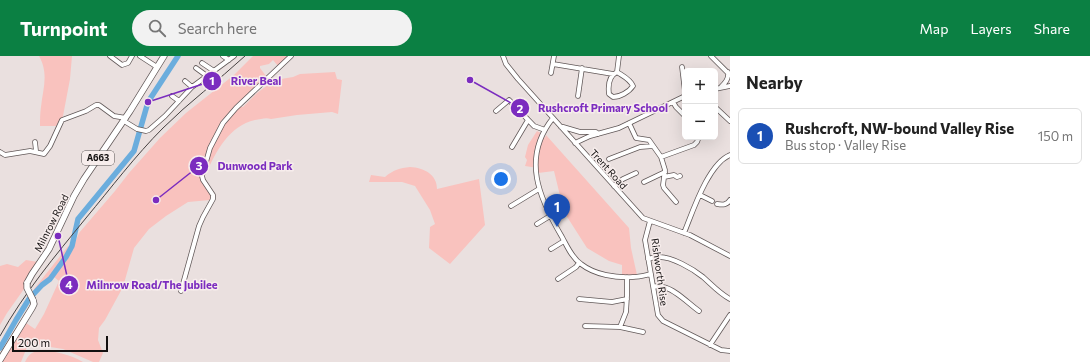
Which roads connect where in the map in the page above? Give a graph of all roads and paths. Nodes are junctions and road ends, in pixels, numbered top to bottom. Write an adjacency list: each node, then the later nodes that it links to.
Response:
1 (110, 56): 2 (street)
2 (132, 56)
3 (140, 56): 15 (street)
4 (164, 56): 15 (main road, Milnrow Road / A663)
5 (223, 56): 12 (street)
6 (234, 56): 12 (street)
7 (292, 56): 80 (street)
8 (503, 56): 36 (street, Trent Road)
9 (554, 56): 14 (street)
10 (619, 56): 20 (street)
11 (712, 57): 21 (street)
12 (229, 60): 18 (street)
13 (202, 63): 18 (street)
14 (553, 64): 17 (street); 19 (street)
15 (157, 67): 37 (main road, Milnrow Road / A663)
16 (196, 68): 22 (street)
17 (582, 68): 20 (street); 29 (street)
18 (214, 71): 22 (street)
19 (551, 73)
20 (615, 73): 20 (street)
21 (729, 74): 26 (street)
22 (207, 76): 25 (street)
23 (185, 81): 25 (street)
24 (730, 86): 26 (street)
25 (192, 87): 31 (street)
26 (721, 87): 27 (street)
27 (718, 88)
28 (172, 96): 31 (street)
29 (578, 96)
30 (682, 98): 32 (street)
31 (179, 101): 37 (street)
32 (673, 102): 35 (street); 40 (street)
33 (718, 110): 39 (street)
34 (496, 111): 38 (street)
35 (682, 113)
36 (553, 118): 41 (street, Trent Road); 42 (street)
37 (125, 120): 49 (street); 91 (main road, Milnrow Road / A663, bridge)
38 (528, 120): 42 (street); 48 (street)
39 (730, 121)
40 (629, 123): 43 (street); 47 (street)
41 (561, 127): 43 (street); 46 (street, Trent Road)
42 (544, 130): 59 (street)
43 (598, 134): 46 (street)
44 (698, 140): 52 (street)
45 (35, 142): 49 (street)
46 (575, 143): 58 (street, Trent Road)
47 (653, 146): 52 (street); 53 (street)
48 (512, 147)
49 (36, 151): 50 (street)
50 (0, 152)
51 (730, 156): 60 (street)
52 (661, 157): 55 (street)
53 (609, 159)
54 (636, 173): 58 (street)
55 (665, 175): 56 (street); 57 (street); 62 (street)
56 (680, 176)
57 (644, 182)
58 (614, 186): 68 (street, Trent Road)
59 (539, 189): 65 (street); 67 (street)
60 (700, 196): 61 (street); 70 (street)
61 (712, 201)
62 (676, 202)
63 (728, 202): 64 (street); 66 (street)
64 (717, 204)
65 (511, 206)
66 (730, 208)
67 (550, 216): 69 (street); 71 (street)
68 (650, 221): 70 (street, Trent Road); 74 (street, Rishworth Rise)
69 (537, 224)
70 (684, 233): 73 (street, Trent Road)
71 (564, 241): 72 (street); 75 (street)
72 (551, 249)
73 (730, 256)
74 (648, 259): 76 (street, Rishworth Rise); 83 (street)
75 (579, 263): 77 (street); 78 (street)
76 (651, 274): 77 (street); 79 (street, Rishworth Rise)
77 (627, 277): 82 (street)
78 (558, 278)
79 (654, 286): 84 (street); 89 (street, Rishworth Rise)
80 (181, 291)
81 (579, 299): 82 (street)
82 (627, 300): 87 (street)
83 (730, 300)
84 (698, 311)
85 (730, 315): 89 (street)
86 (585, 326): 87 (street)
87 (620, 327): 88 (street)
88 (643, 332)
89 (710, 345): 90 (street, Rishworth Rise)
90 (730, 351)
91 (0, 360)

